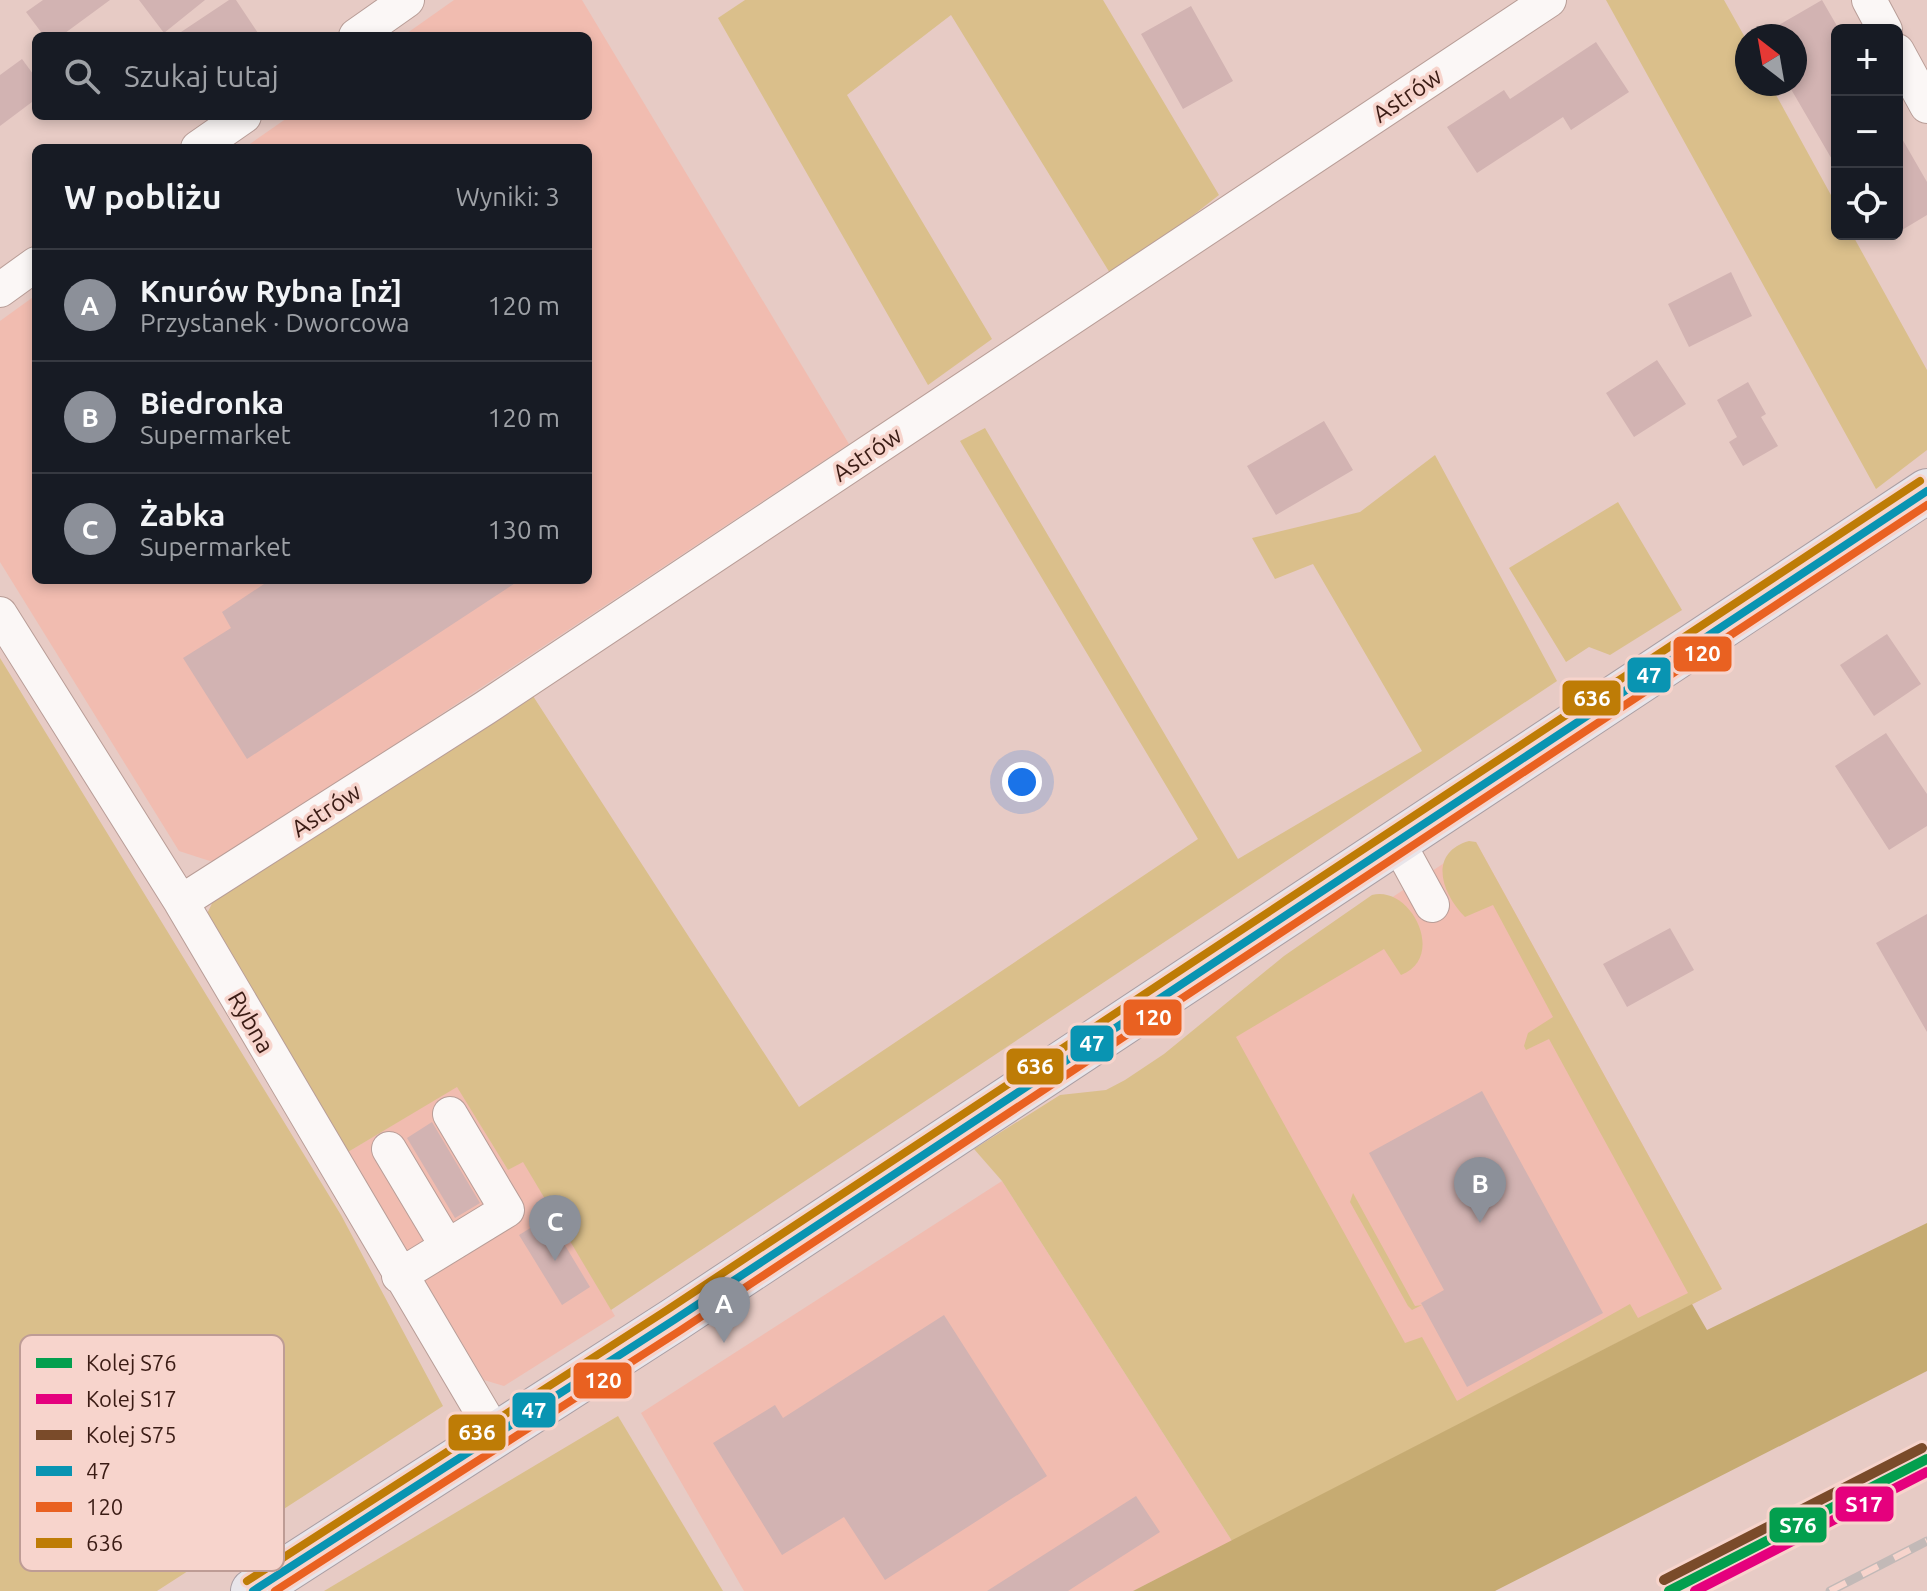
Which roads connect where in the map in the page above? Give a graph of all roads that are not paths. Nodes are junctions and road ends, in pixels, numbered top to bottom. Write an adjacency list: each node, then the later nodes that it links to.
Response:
1 (407, 0): 5 (street)
2 (1549, 0): 15 (street, Astrów)
3 (1869, 0): 4 (street)
4 (1882, 24)
5 (362, 32)
6 (1903, 62): 7 (street)
7 (1927, 106)
8 (238, 120): 9 (street)
9 (204, 144)
10 (32, 267): 11 (street)
11 (0, 290)
12 (1927, 491): 14 (main road)
13 (0, 614): 15 (street, Rybna)
14 (1397, 841): 16 (street); 21 (main road)
15 (181, 902): 20 (street, Rybna)
16 (1432, 905)
17 (450, 1114): 19 (street)
18 (389, 1149): 19 (street)
19 (447, 1246): 20 (street)
20 (399, 1276): 21 (street, Rybna)
21 (495, 1434): 22 (main road)
22 (284, 1571)
23 (284, 1571): 24 (main road)
24 (253, 1591)

